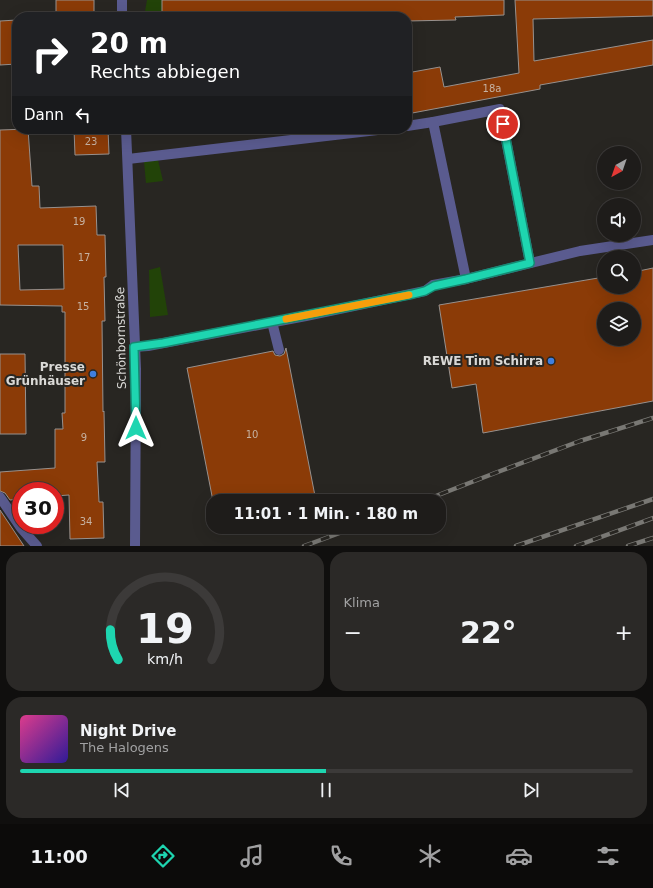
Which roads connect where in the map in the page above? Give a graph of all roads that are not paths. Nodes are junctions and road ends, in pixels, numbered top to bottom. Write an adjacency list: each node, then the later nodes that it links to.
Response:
1 (122, 0): 3 (street)
2 (126, 0): 4 (street)
3 (122, 12)
4 (123, 12)
5 (433, 122): 6 (street); 11 (street); 12 (street)
6 (412, 125)
7 (126, 134): 9 (street, Schönbornstraße)
8 (343, 134): 9 (street)
9 (128, 159): 14 (street, Schönbornstraße)
10 (653, 240): 11 (street)
11 (530, 263): 12 (street)
12 (466, 279): 13 (street)
13 (272, 322): 14 (street); 15 (street)
14 (134, 347): 18 (street, Schönbornstraße)
15 (279, 350)
16 (0, 497): 17 (street)
17 (37, 546)
18 (135, 546)

